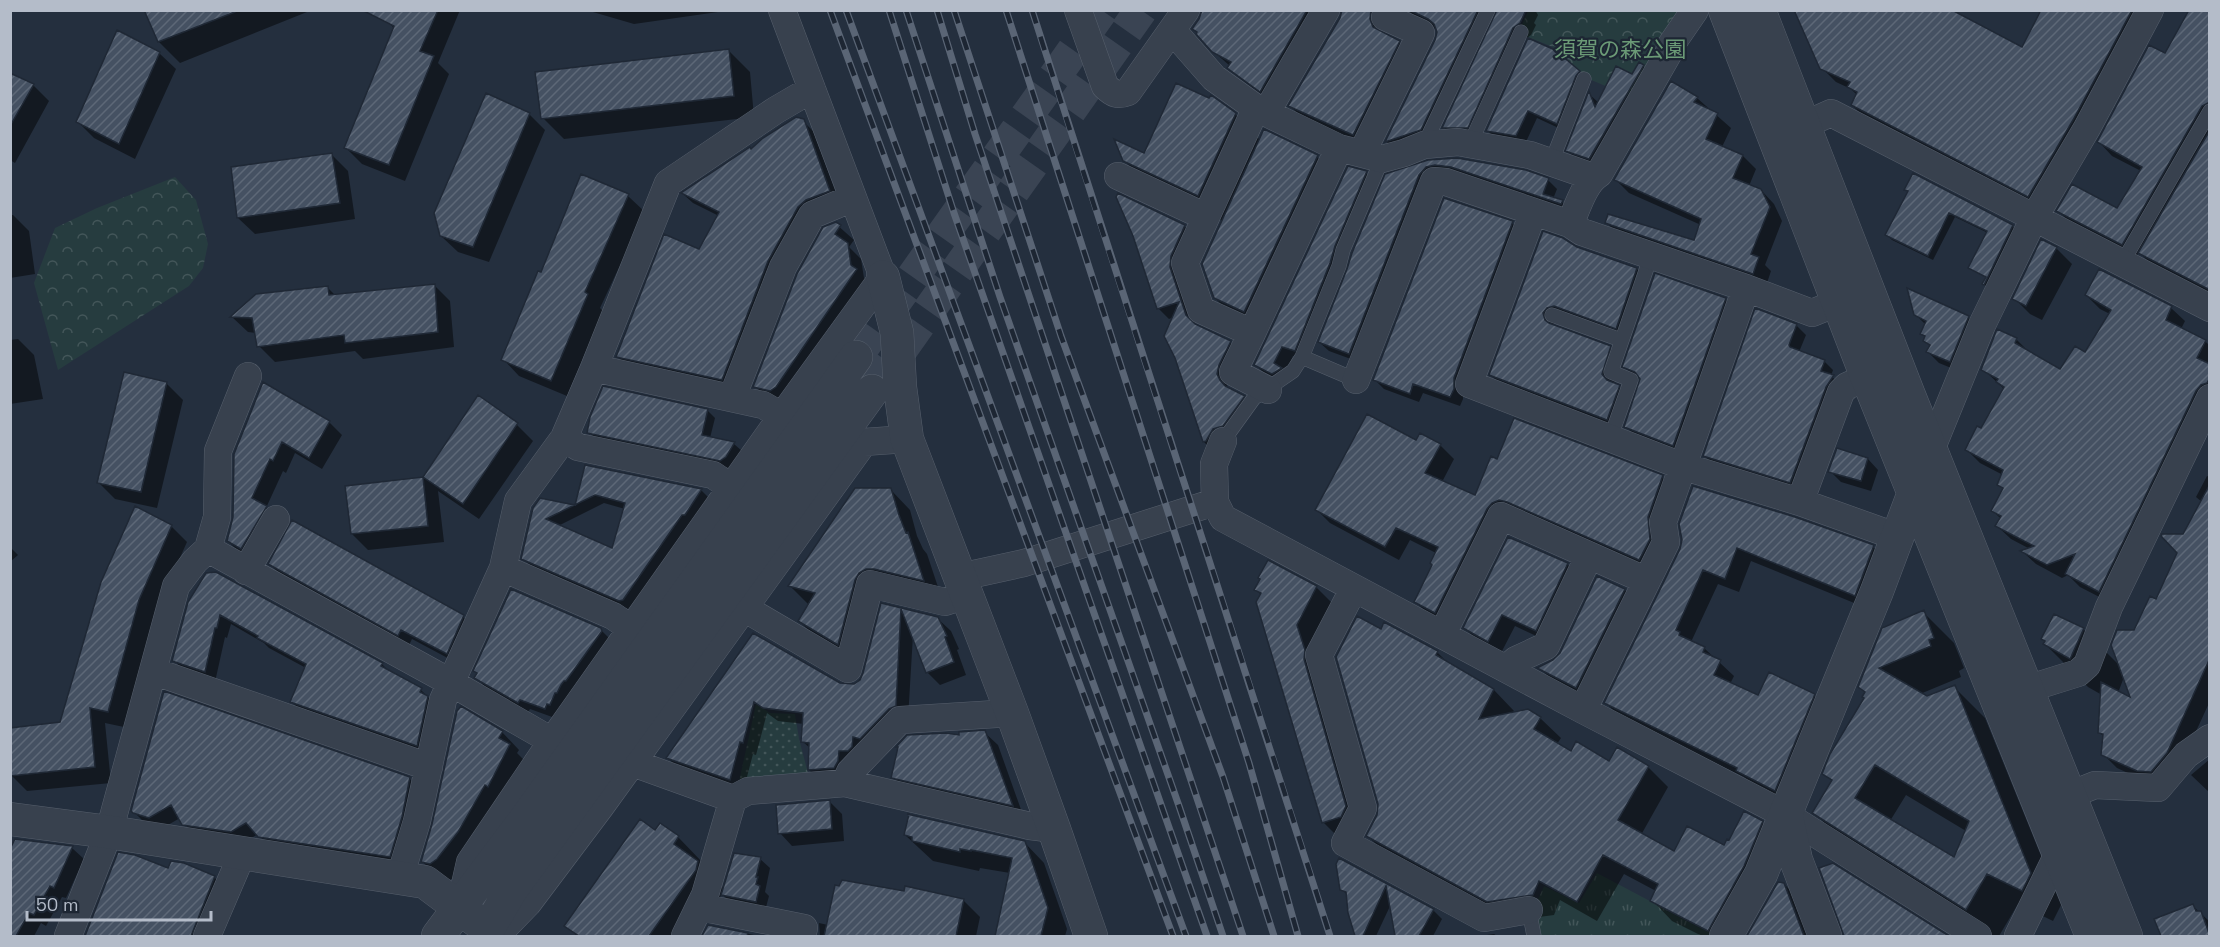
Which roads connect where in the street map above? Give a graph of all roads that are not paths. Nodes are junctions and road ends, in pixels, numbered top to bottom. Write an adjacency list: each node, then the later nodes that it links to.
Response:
1 (782, 10): 13 (street)
2 (1078, 10): 10 (street)
3 (1326, 10): 14 (street)
4 (1388, 10): 19 (street)
5 (1488, 10): 18 (lane)
6 (1695, 10): 22 (street)
7 (1725, 10): 32 (street)
8 (1758, 10): 16 (street)
9 (2150, 10): 26 (street)
10 (1179, 20): 14 (street)
11 (1521, 32): 17 (lane)
12 (1584, 79): 20 (lane)
13 (812, 89): 23 (street); 39 (street)
14 (1261, 111): 19 (street); 25 (street)
15 (2210, 111): 29 (lane)
16 (1804, 125): 26 (street); 52 (street)
17 (1470, 144): 18 (street); 20 (street)
18 (1424, 145): 19 (street)
19 (1361, 154): 35 (street); 38 (lane)
20 (1551, 163): 22 (street)
21 (1118, 176): 25 (street)
22 (1593, 177): 27 (street)
23 (854, 198): 30 (street); 45 (street)
24 (1533, 213): 27 (street); 42 (street); 49 (street)
25 (1206, 217): 35 (street)
26 (2034, 218): 29 (street); 52 (street)
27 (1570, 224): 28 (street)
28 (1651, 256): 31 (street); 36 (lane)
29 (2122, 263): 33 (street)
30 (883, 277): 47 (street); 50 (street)
31 (1746, 288): 32 (street); 53 (street)
32 (1839, 302): 41 (street)
33 (2210, 308)
34 (1552, 315): 36 (lane)
35 (1252, 333): 43 (street)
36 (1621, 340): 49 (lane)
37 (856, 357): 90 (street)
38 (1302, 357): 42 (lane); 43 (lane)
39 (594, 368): 45 (street); 48 (street)
40 (248, 376): 60 (street)
41 (1867, 376): 55 (street); 57 (street)
42 (1356, 380)
43 (1268, 390): 51 (lane)
44 (872, 391): 93 (street)
45 (732, 398): 47 (street)
46 (2210, 398): 73 (street)
47 (783, 416): 54 (street)
48 (564, 438): 54 (street); 62 (street)
49 (1610, 439): 53 (street)
50 (907, 440): 65 (street); 67 (street)
51 (1223, 441): 56 (street)
52 (1931, 450): 55 (street); 73 (street)
53 (1682, 466): 57 (street); 64 (street)
54 (732, 488): 68 (street)
55 (1914, 491): 59 (street); 88 (street)
56 (1215, 502): 65 (street); 66 (street)
57 (1800, 502): 59 (street)
58 (276, 519): 63 (street)
59 (1898, 537): 83 (street)
60 (208, 549): 63 (street); 71 (street)
61 (1589, 556): 64 (street); 69 (street); 70 (street)
62 (503, 568): 68 (street); 72 (street)
63 (246, 571): 72 (street)
64 (1645, 580): 74 (street)
65 (964, 586): 67 (street); 75 (street)
66 (1354, 588): 69 (street); 92 (street)
67 (744, 608): 78 (street)
68 (632, 629): 77 (street)
69 (1442, 635): 70 (street)
70 (1506, 669): 74 (street)
71 (153, 671): 79 (street); 86 (street)
72 (450, 682): 77 (street); 79 (street)
73 (2027, 689): 81 (street)
74 (1583, 710): 83 (street)
75 (1012, 713): 80 (street); 85 (street)
76 (2210, 738): 81 (street)
77 (552, 741): 90 (street)
78 (633, 763): 82 (street); 93 (street)
79 (429, 767): 89 (street)
80 (845, 783): 82 (street); 85 (street)
81 (2070, 795): 105 (street)
82 (733, 799): 91 (street)
83 (1786, 815): 100 (street); 101 (street); 102 (street)
84 (10, 819): 86 (street)
85 (1054, 829): 99 (street)
86 (109, 832): 87 (street); 94 (street)
87 (243, 852): 89 (street); 95 (street)
88 (2058, 854): 103 (street); 104 (street)
89 (400, 877): 90 (street)
90 (459, 907): 93 (street); 96 (street)
91 (700, 907): 97 (street); 98 (street)
92 (1532, 923)
93 (491, 935)
94 (68, 936)
95 (207, 936)
96 (438, 936)
97 (686, 936)
98 (802, 936)
99 (1091, 936)
100 (1726, 936)
101 (1826, 936)
102 (1978, 936)
103 (2018, 936)
104 (2092, 936)
105 (2126, 936)

